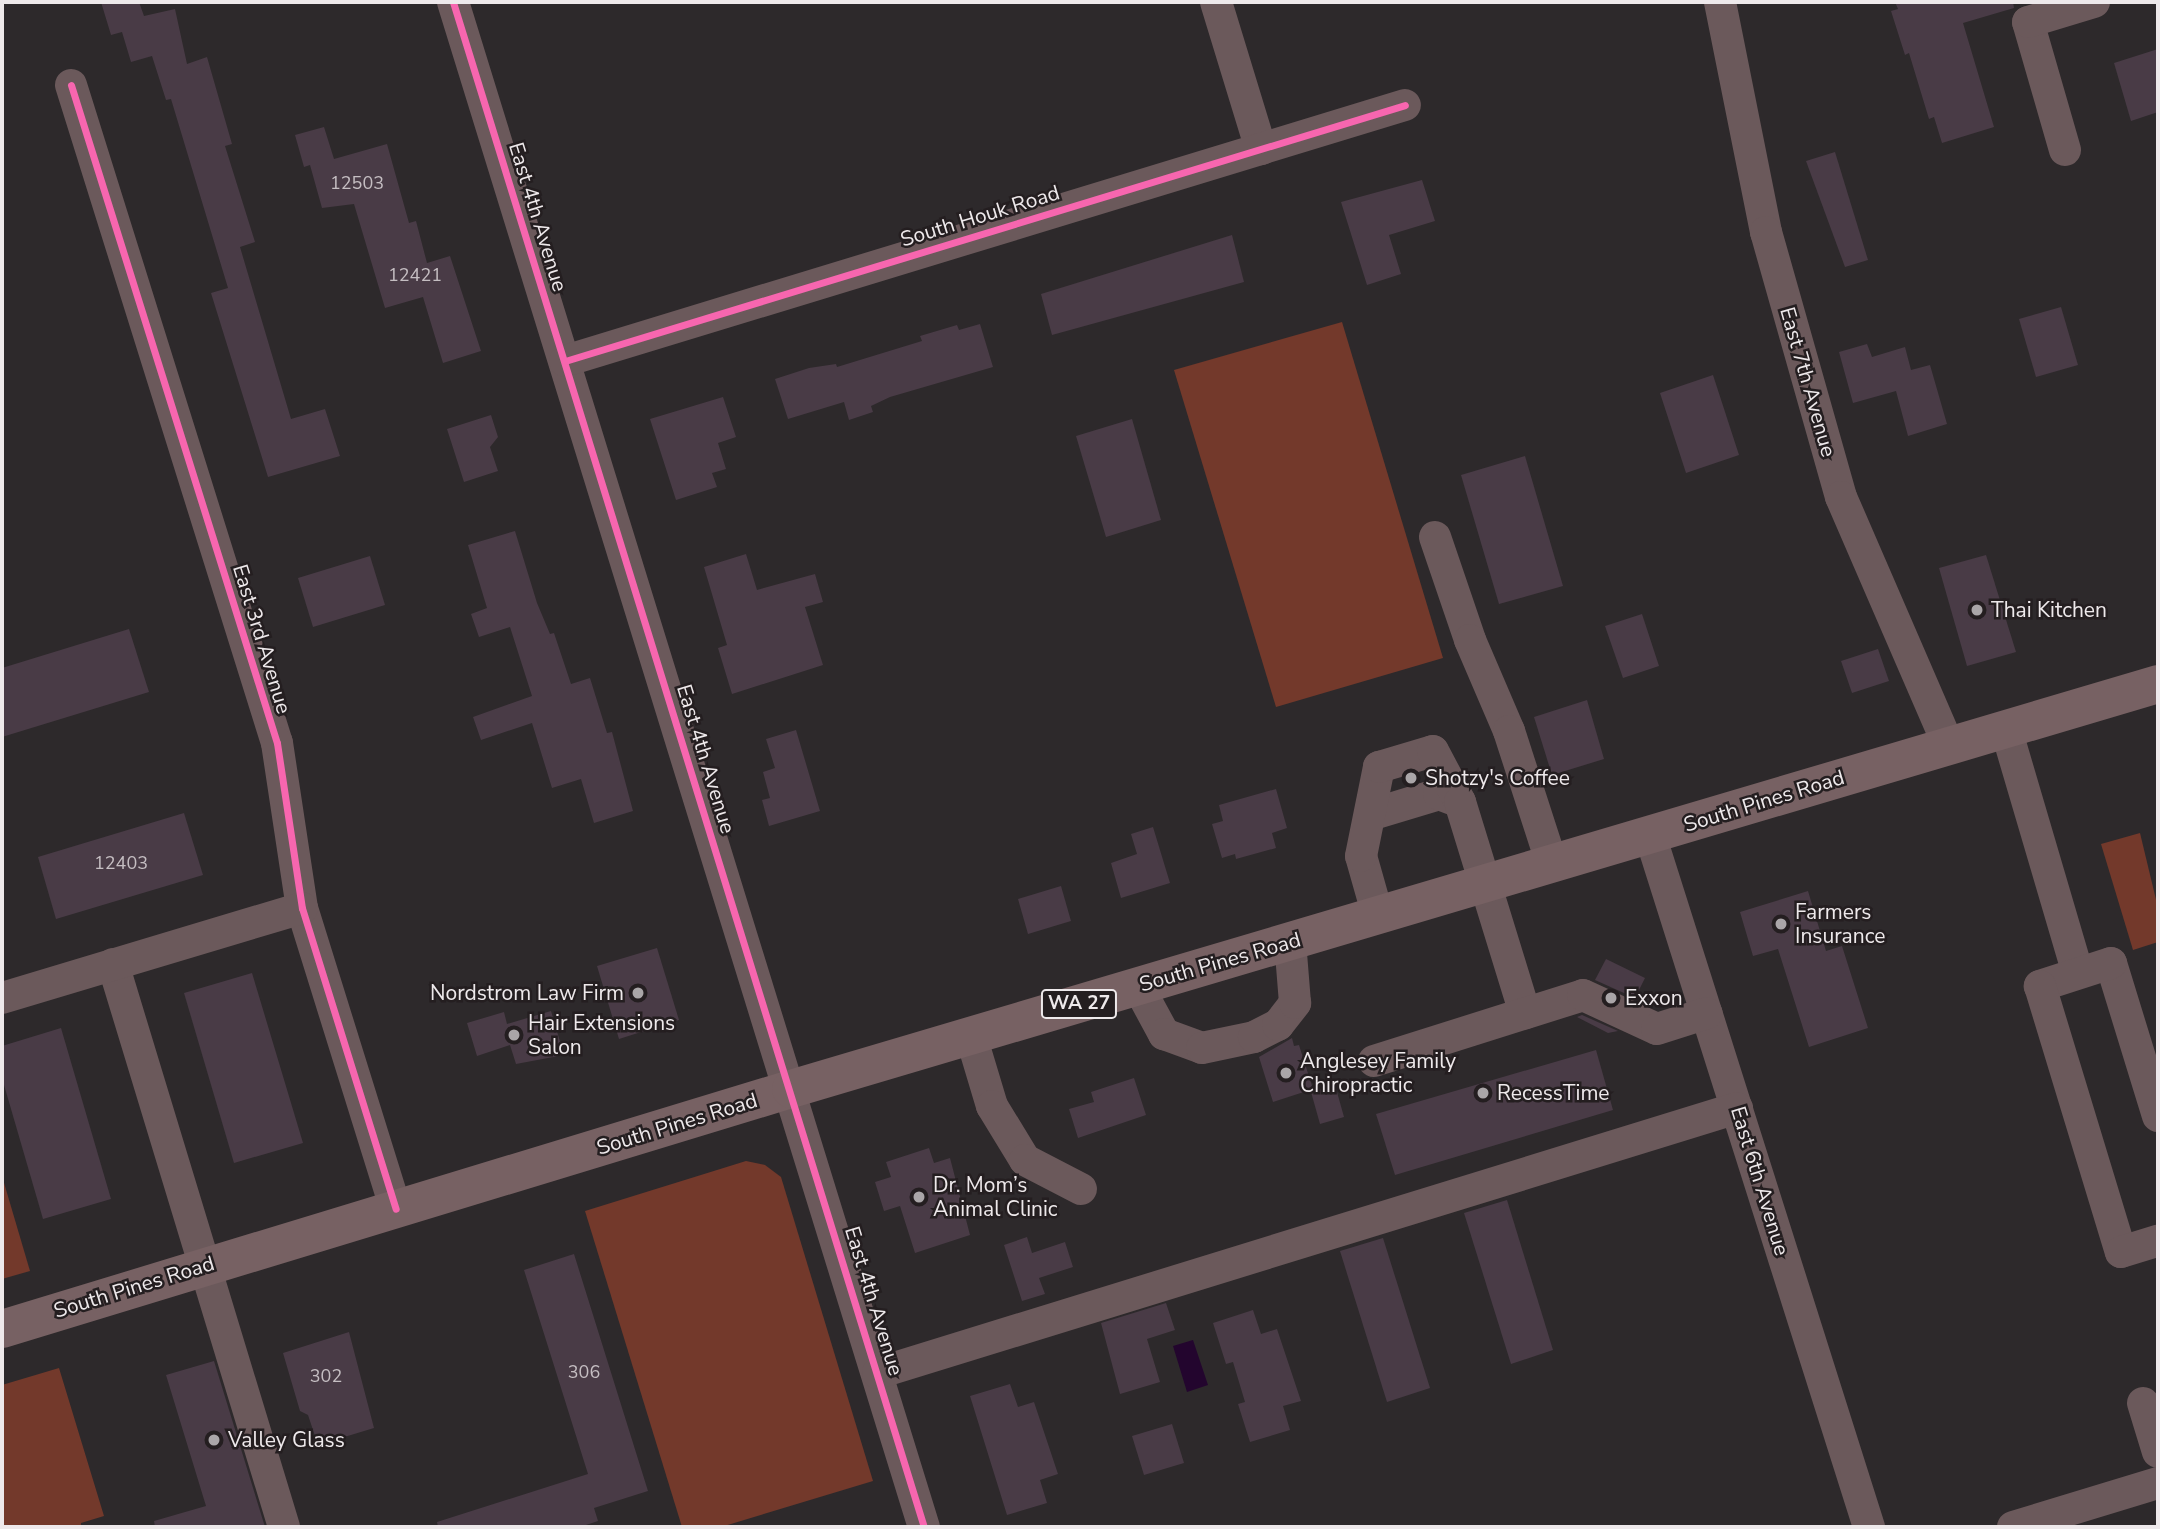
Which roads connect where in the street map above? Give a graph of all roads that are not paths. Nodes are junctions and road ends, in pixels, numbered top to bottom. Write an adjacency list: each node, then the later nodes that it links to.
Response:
1 (453, 2): 10 (street, East 4th Avenue)
2 (1216, 2): 8 (street)
3 (1720, 2): 14 (street, East 7th Avenue)
4 (2094, 2): 5 (street)
5 (2025, 12): 9 (street)
6 (71, 85): 20 (street, East 3rd Avenue)
7 (1405, 105): 8 (street, South Houk Road)
8 (1261, 149): 10 (street, South Houk Road)
9 (2065, 150)
10 (565, 361): 31 (street, East 4th Avenue)
11 (1435, 537): 18 (street)
12 (2158, 684): 13 (main road, South Pines Road / WA 27)
13 (2006, 729): 14 (main road, South Pines Road / WA 27); 24 (street)
14 (1949, 746): 17 (main road, South Pines Road / WA 27)
15 (1460, 802): 16 (street); 16 (street); 19 (street)
16 (1370, 815): 21 (street)
17 (1650, 835): 18 (main road, South Pines Road / WA 27); 28 (street, East 6th Avenue)
18 (1552, 864): 19 (main road, South Pines Road / WA 27)
19 (1486, 884): 21 (main road, South Pines Road / WA 27); 27 (street)
20 (302, 908): 23 (street); 35 (street, East 3rd Avenue)
21 (1378, 916): 22 (main road, South Pines Road / WA 27)
22 (1290, 941): 25 (main road, South Pines Road / WA 27); 25 (street)
23 (113, 964): 26 (street); 37 (street)
24 (2078, 974): 32 (street); 36 (street)
25 (1138, 986): 29 (main road, South Pines Road / WA 27)
26 (2, 998)
27 (1525, 1013): 28 (street); 30 (street)
28 (1707, 1013): 33 (street, East 6th Avenue)
29 (971, 1036): 31 (main road, South Pines Road / WA 27); 34 (street)
30 (1374, 1061)
31 (791, 1089): 35 (main road, South Pines Road / WA 27); 39 (street, East 4th Avenue)
32 (2156, 1099)
33 (1737, 1108): 39 (street); 45 (street, East 6th Avenue)
34 (1081, 1189)
35 (396, 1209): 37 (main road, South Pines Road / WA 27)
36 (2158, 1241)
37 (206, 1265): 38 (main road, South Pines Road / WA 27); 43 (street)
38 (2, 1329)
39 (878, 1373): 44 (street, East 4th Avenue)
40 (2143, 1403): 41 (street)
41 (2158, 1452)
42 (2158, 1483): 46 (street)
43 (285, 1527)
44 (924, 1527)
45 (1869, 1527)
46 (2013, 1527)

